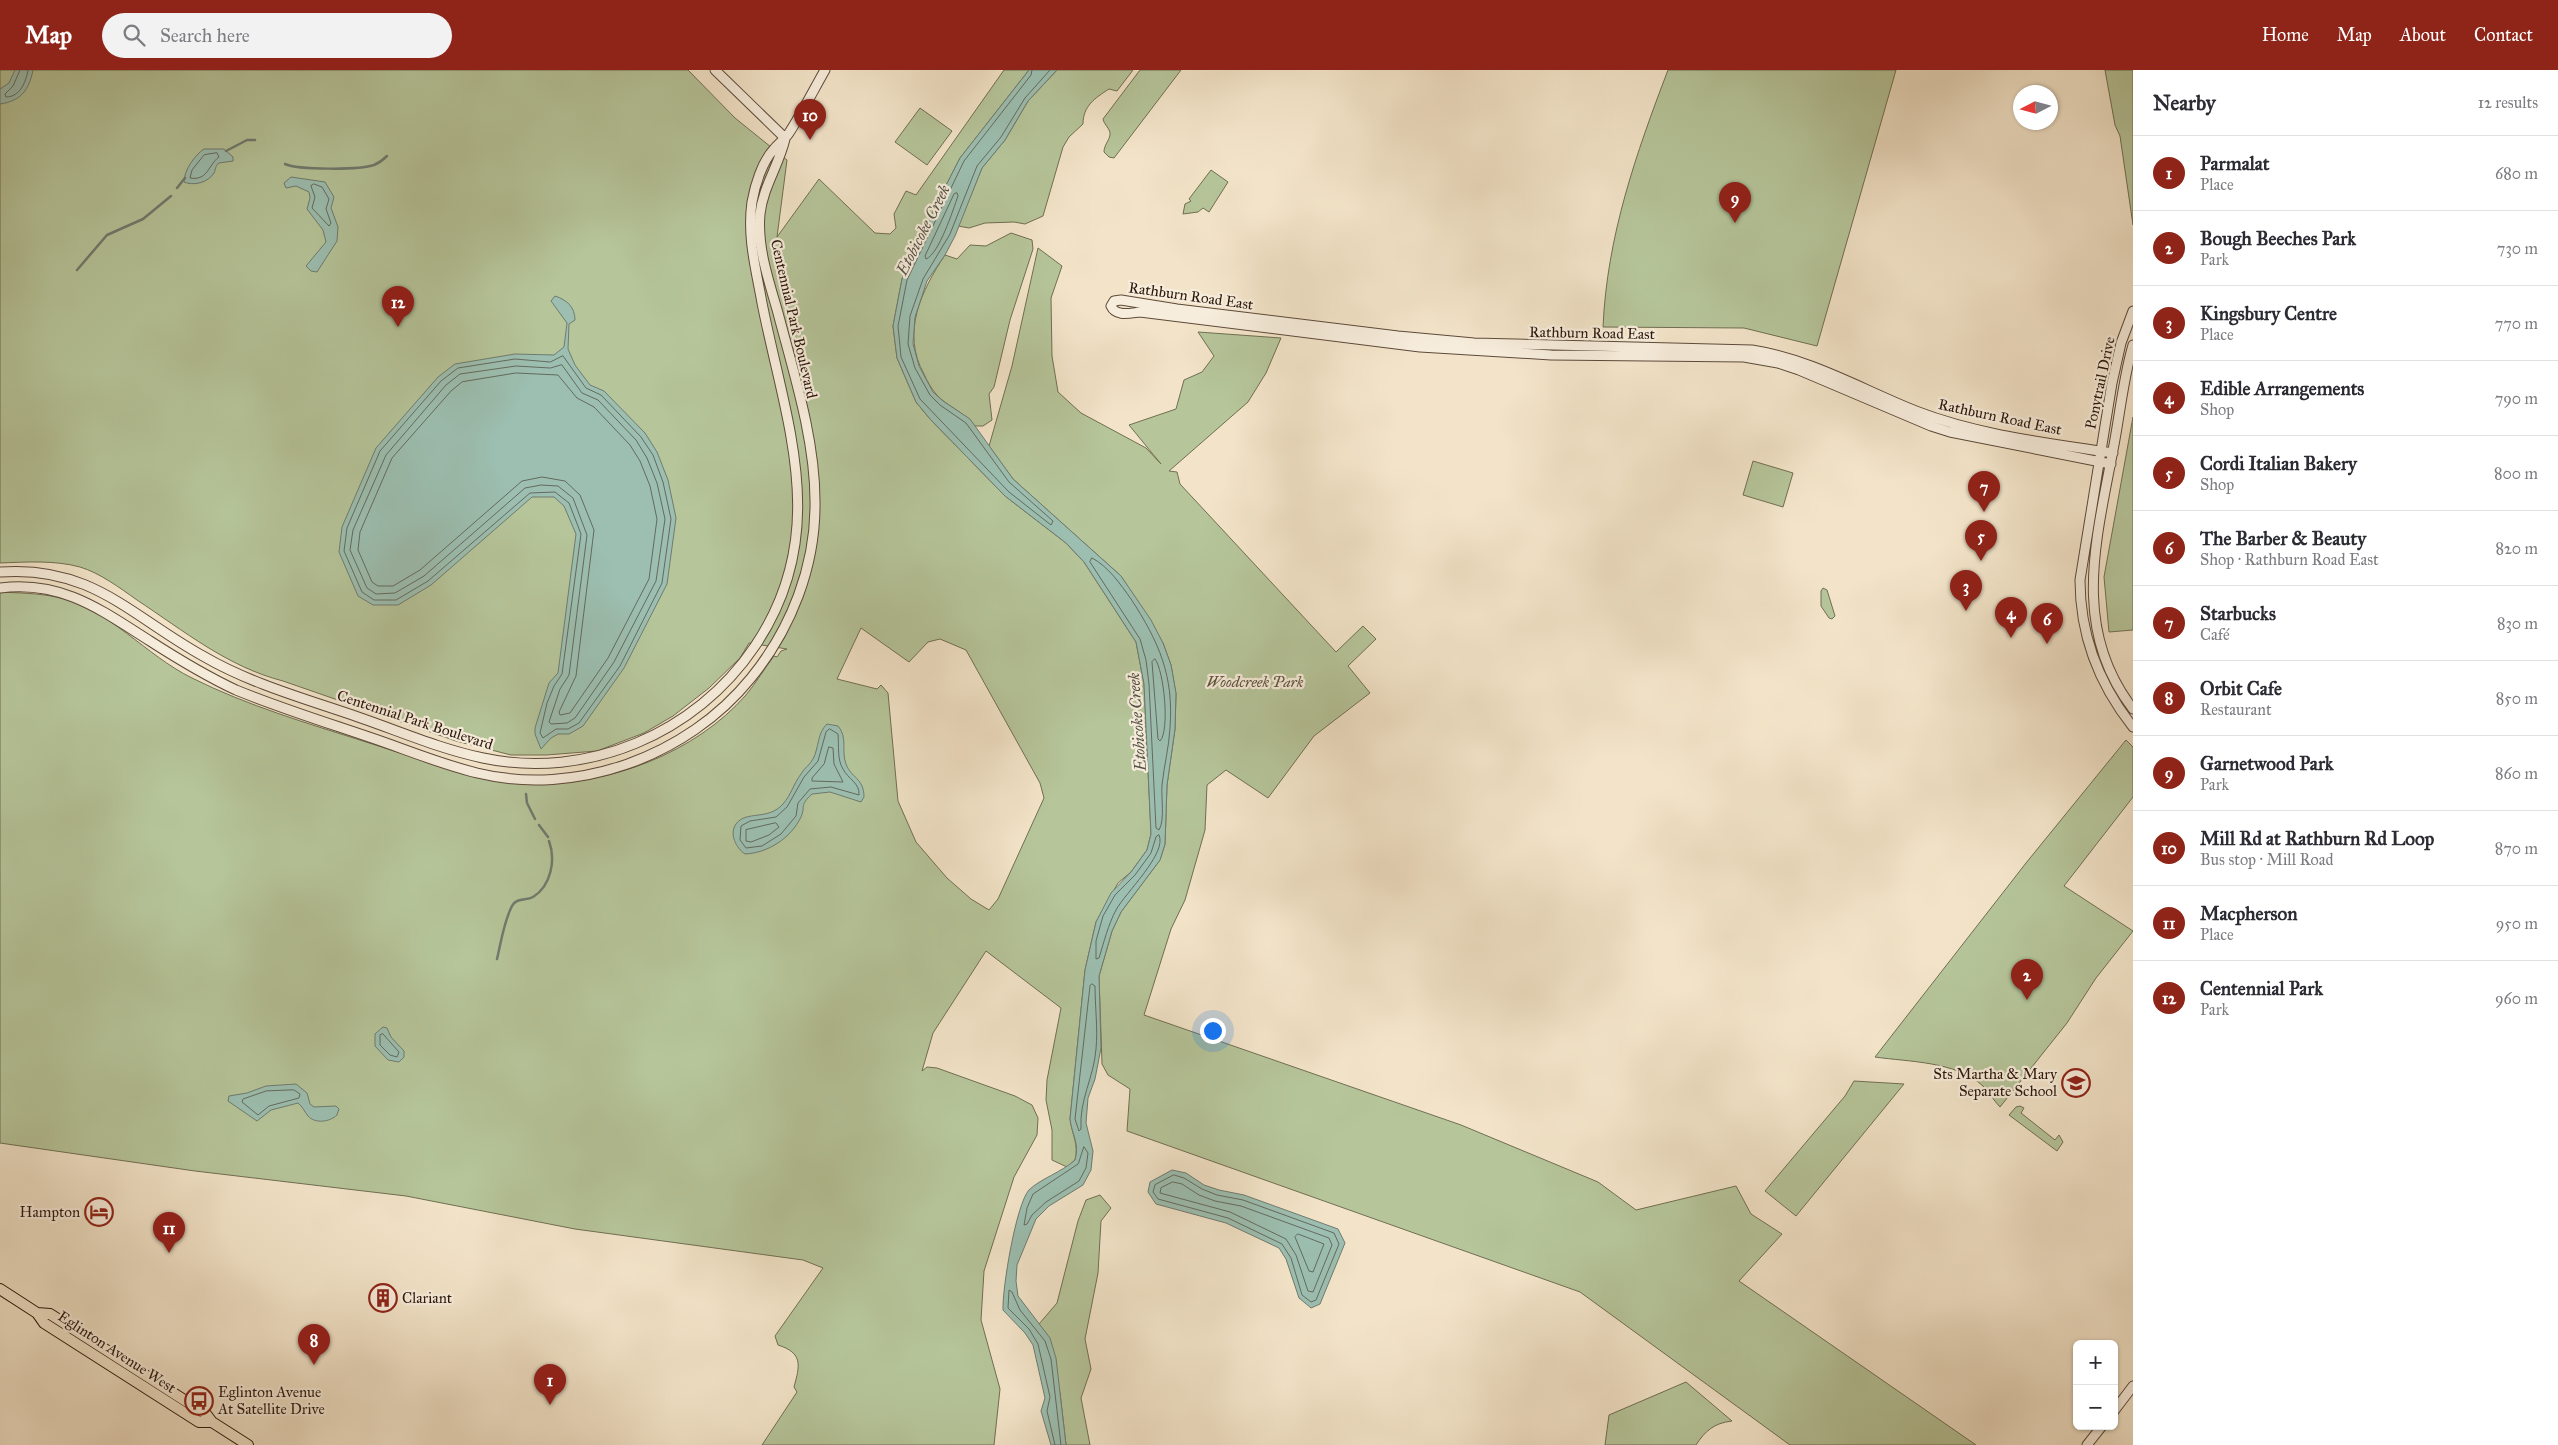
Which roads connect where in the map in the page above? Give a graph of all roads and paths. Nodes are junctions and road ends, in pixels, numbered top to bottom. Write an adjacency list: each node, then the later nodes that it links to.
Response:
1 (715, 70): 3 (street)
2 (825, 70): 3 (street)
3 (785, 138): 10 (street, Centennial Park Boulevard); 11 (street, Centennial Park Boulevard)
4 (2133, 311): 6 (street, Ponytrail Drive)
5 (2133, 345): 7 (street, Ponytrail Drive)
6 (2100, 451): 7 (street, Rathburn Road East); 8 (street, Ponytrail Drive); 8 (street, Rathburn Road East)
7 (2113, 453): 9 (street, Ponytrail Drive)
8 (2098, 462): 9 (street, Rathburn Road East); 13 (street)
9 (2111, 464): 12 (street, Ponytrail Drive)
10 (0, 572)
11 (0, 588)
12 (2133, 709)
13 (2133, 727)
14 (0, 1289): 18 (main road, Eglinton Avenue West)
15 (2133, 1386): 16 (street)
16 (2118, 1406)
17 (2099, 1430): 19 (street)
18 (248, 1445)
19 (2087, 1445)

